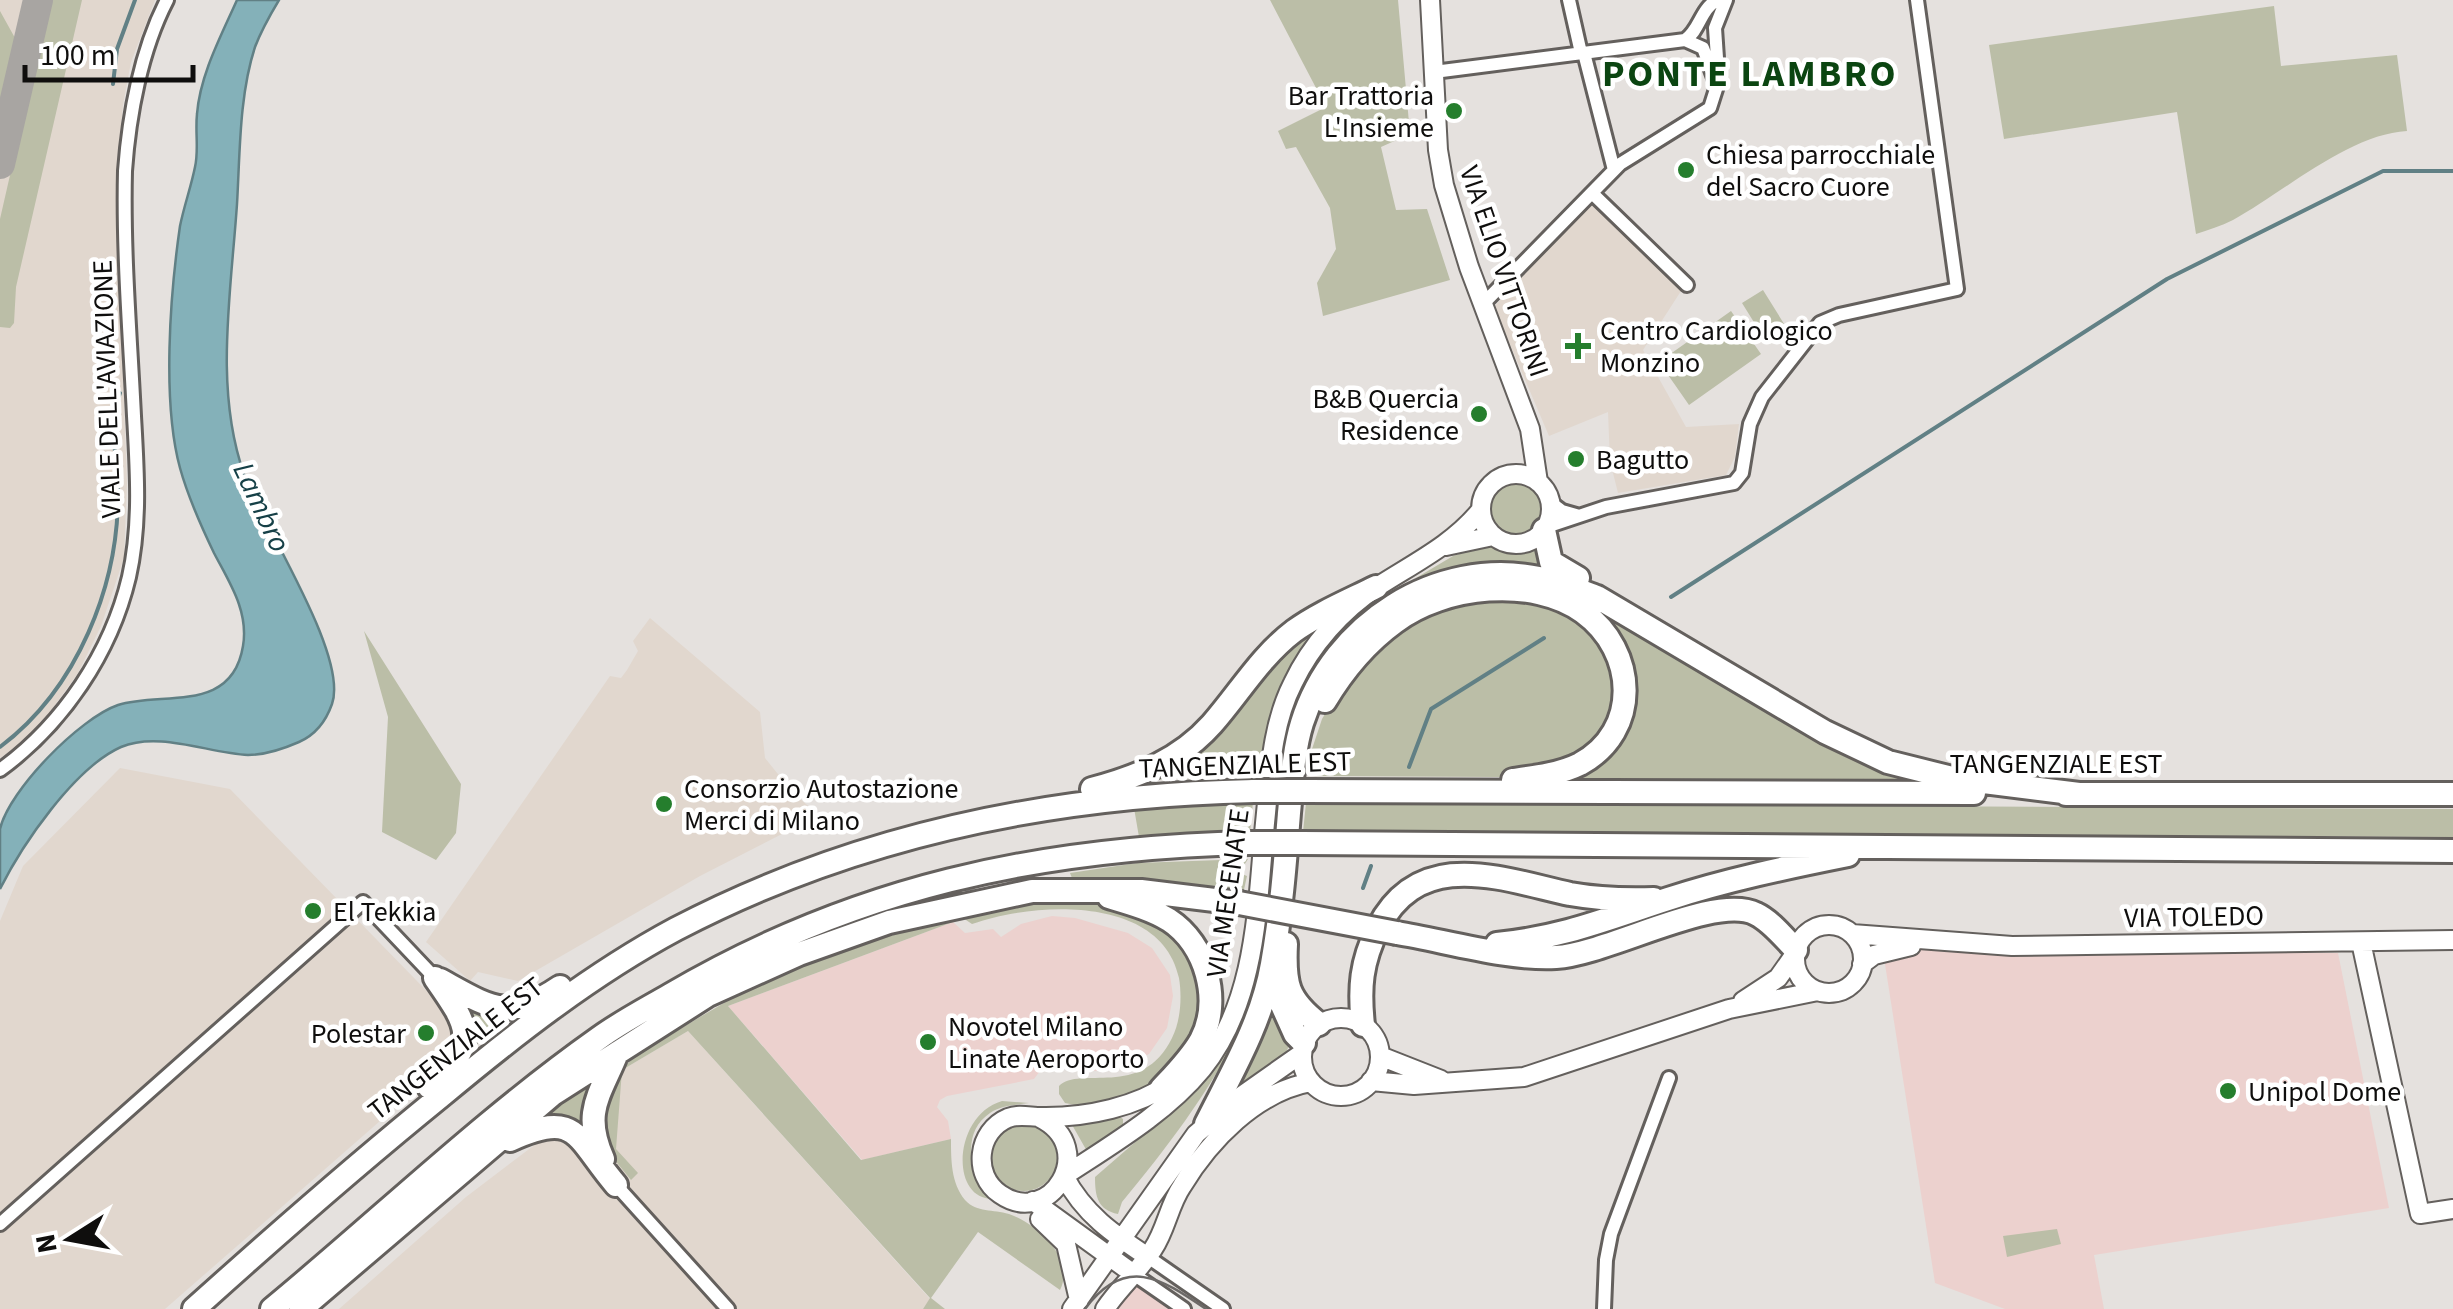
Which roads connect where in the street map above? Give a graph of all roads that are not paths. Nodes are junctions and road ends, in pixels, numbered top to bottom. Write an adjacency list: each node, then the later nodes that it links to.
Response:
1 (167, 0): 26 (street, VIALE DELL'AVIAZIONE)
2 (1430, 0): 9 (street, VIA ELIO VITTORINI)
3 (1569, 0): 8 (street)
4 (1717, 0): 7 (street)
5 (1726, 0): 10 (street)
6 (1917, 0): 20 (street)
7 (1685, 40): 8 (street); 10 (street)
8 (1583, 53): 9 (street); 11 (street)
9 (1434, 72): 14 (street, VIA ELIO VITTORINI)
10 (1717, 86): 11 (street)
11 (1614, 170): 12 (street)
12 (1592, 193): 13 (street); 14 (street)
13 (1687, 285)
14 (1483, 304): 15 (street, VIA ELIO VITTORINI)
15 (1531, 438): 16 (street); 17 (street, VIA ELIO VITTORINI)
16 (1513, 474): 17 (street); 19 (street)
17 (1538, 482): 18 (street)
18 (1550, 502): 20 (street); 21 (street)
19 (1480, 511): 22 (street); 23 (street, VIA MECENATE)
20 (1576, 515): 21 (street)
21 (1545, 529): 22 (street); 25 (highway)
22 (1492, 536): 23 (street, VIA MECENATE)
23 (1446, 546): 24 (street, VIA MECENATE)
24 (1376, 587): 30 (highway); 47 (street, VIA MECENATE)
25 (1713, 667): 28 (highway); 43 (highway)
26 (0, 770)
27 (1420, 789): 28 (highway, TANGENZIALE EST); 30 (highway, TANGENZIALE EST, bridge); 48 (highway)
28 (2079, 794): 29 (highway, TANGENZIALE EST)
29 (2453, 794)
30 (986, 817): 35 (highway, TANGENZIALE EST)
31 (1881, 849): 32 (highway); 34 (highway); 73 (highway, bridge)
32 (2453, 852)
33 (1092, 890): 40 (highway, bridge); 51 (highway); 57 (highway)
34 (1668, 899): 40 (highway); 49 (highway)
35 (674, 930): 44 (highway); 63 (highway, TANGENZIALE EST)
36 (1852, 934): 38 (street); 41 (street); 42 (street)
37 (2453, 940): 39 (street, VIA TOLEDO)
38 (1936, 941): 39 (street, VIA TOLEDO); 42 (street)
39 (2362, 942): 65 (street)
40 (1473, 946): 41 (highway)
41 (1795, 952): 45 (street); 46 (street)
42 (1862, 964): 45 (street)
43 (1272, 966): 50 (highway); 59 (highway)
44 (435, 978): 63 (highway); 66 (street)
45 (1818, 991): 46 (street)
46 (1729, 1008): 56 (street)
47 (1230, 1022): 57 (street, VIA MECENATE); 61 (street, VIA MECENATE)
48 (1319, 1024): 49 (street); 50 (street, VIA MECENATE)
49 (1363, 1025): 52 (street)
50 (1303, 1049): 55 (street); 59 (street, VIA MECENATE)
51 (618, 1050): 60 (highway); 62 (highway)
52 (1380, 1056): 54 (street); 56 (street)
53 (1670, 1078): 79 (street)
54 (1371, 1081): 55 (street); 56 (street)
55 (1311, 1082): 69 (street)
56 (1446, 1082)
57 (1161, 1089): 58 (street, VIA MECENATE)
58 (1040, 1118): 61 (street); 64 (street, VIA MECENATE)
59 (1206, 1124): 67 (street, VIA MECENATE)
60 (488, 1149): 62 (highway); 74 (highway)
61 (1064, 1176): 64 (street, VIA MECENATE); 67 (street)
62 (616, 1184): 75 (street)
63 (324, 1191): 72 (highway, TANGENZIALE EST)
64 (1024, 1201): 68 (street, VIA MECENATE); 71 (street, VIA MECENATE)
65 (2453, 1209)
66 (0, 1224)
67 (1121, 1239): 68 (street, VIA MECENATE); 69 (street)
68 (1110, 1255): 70 (street, VIA MECENATE); 71 (street, VIA MECENATE)
69 (1148, 1257): 70 (street); 78 (street)
70 (1135, 1275): 76 (street); 77 (street)
71 (1076, 1304)
72 (194, 1309)
73 (272, 1309)
74 (302, 1309)
75 (728, 1309)
76 (1104, 1309)
77 (1184, 1309)
78 (1223, 1309)
79 (1604, 1309)

